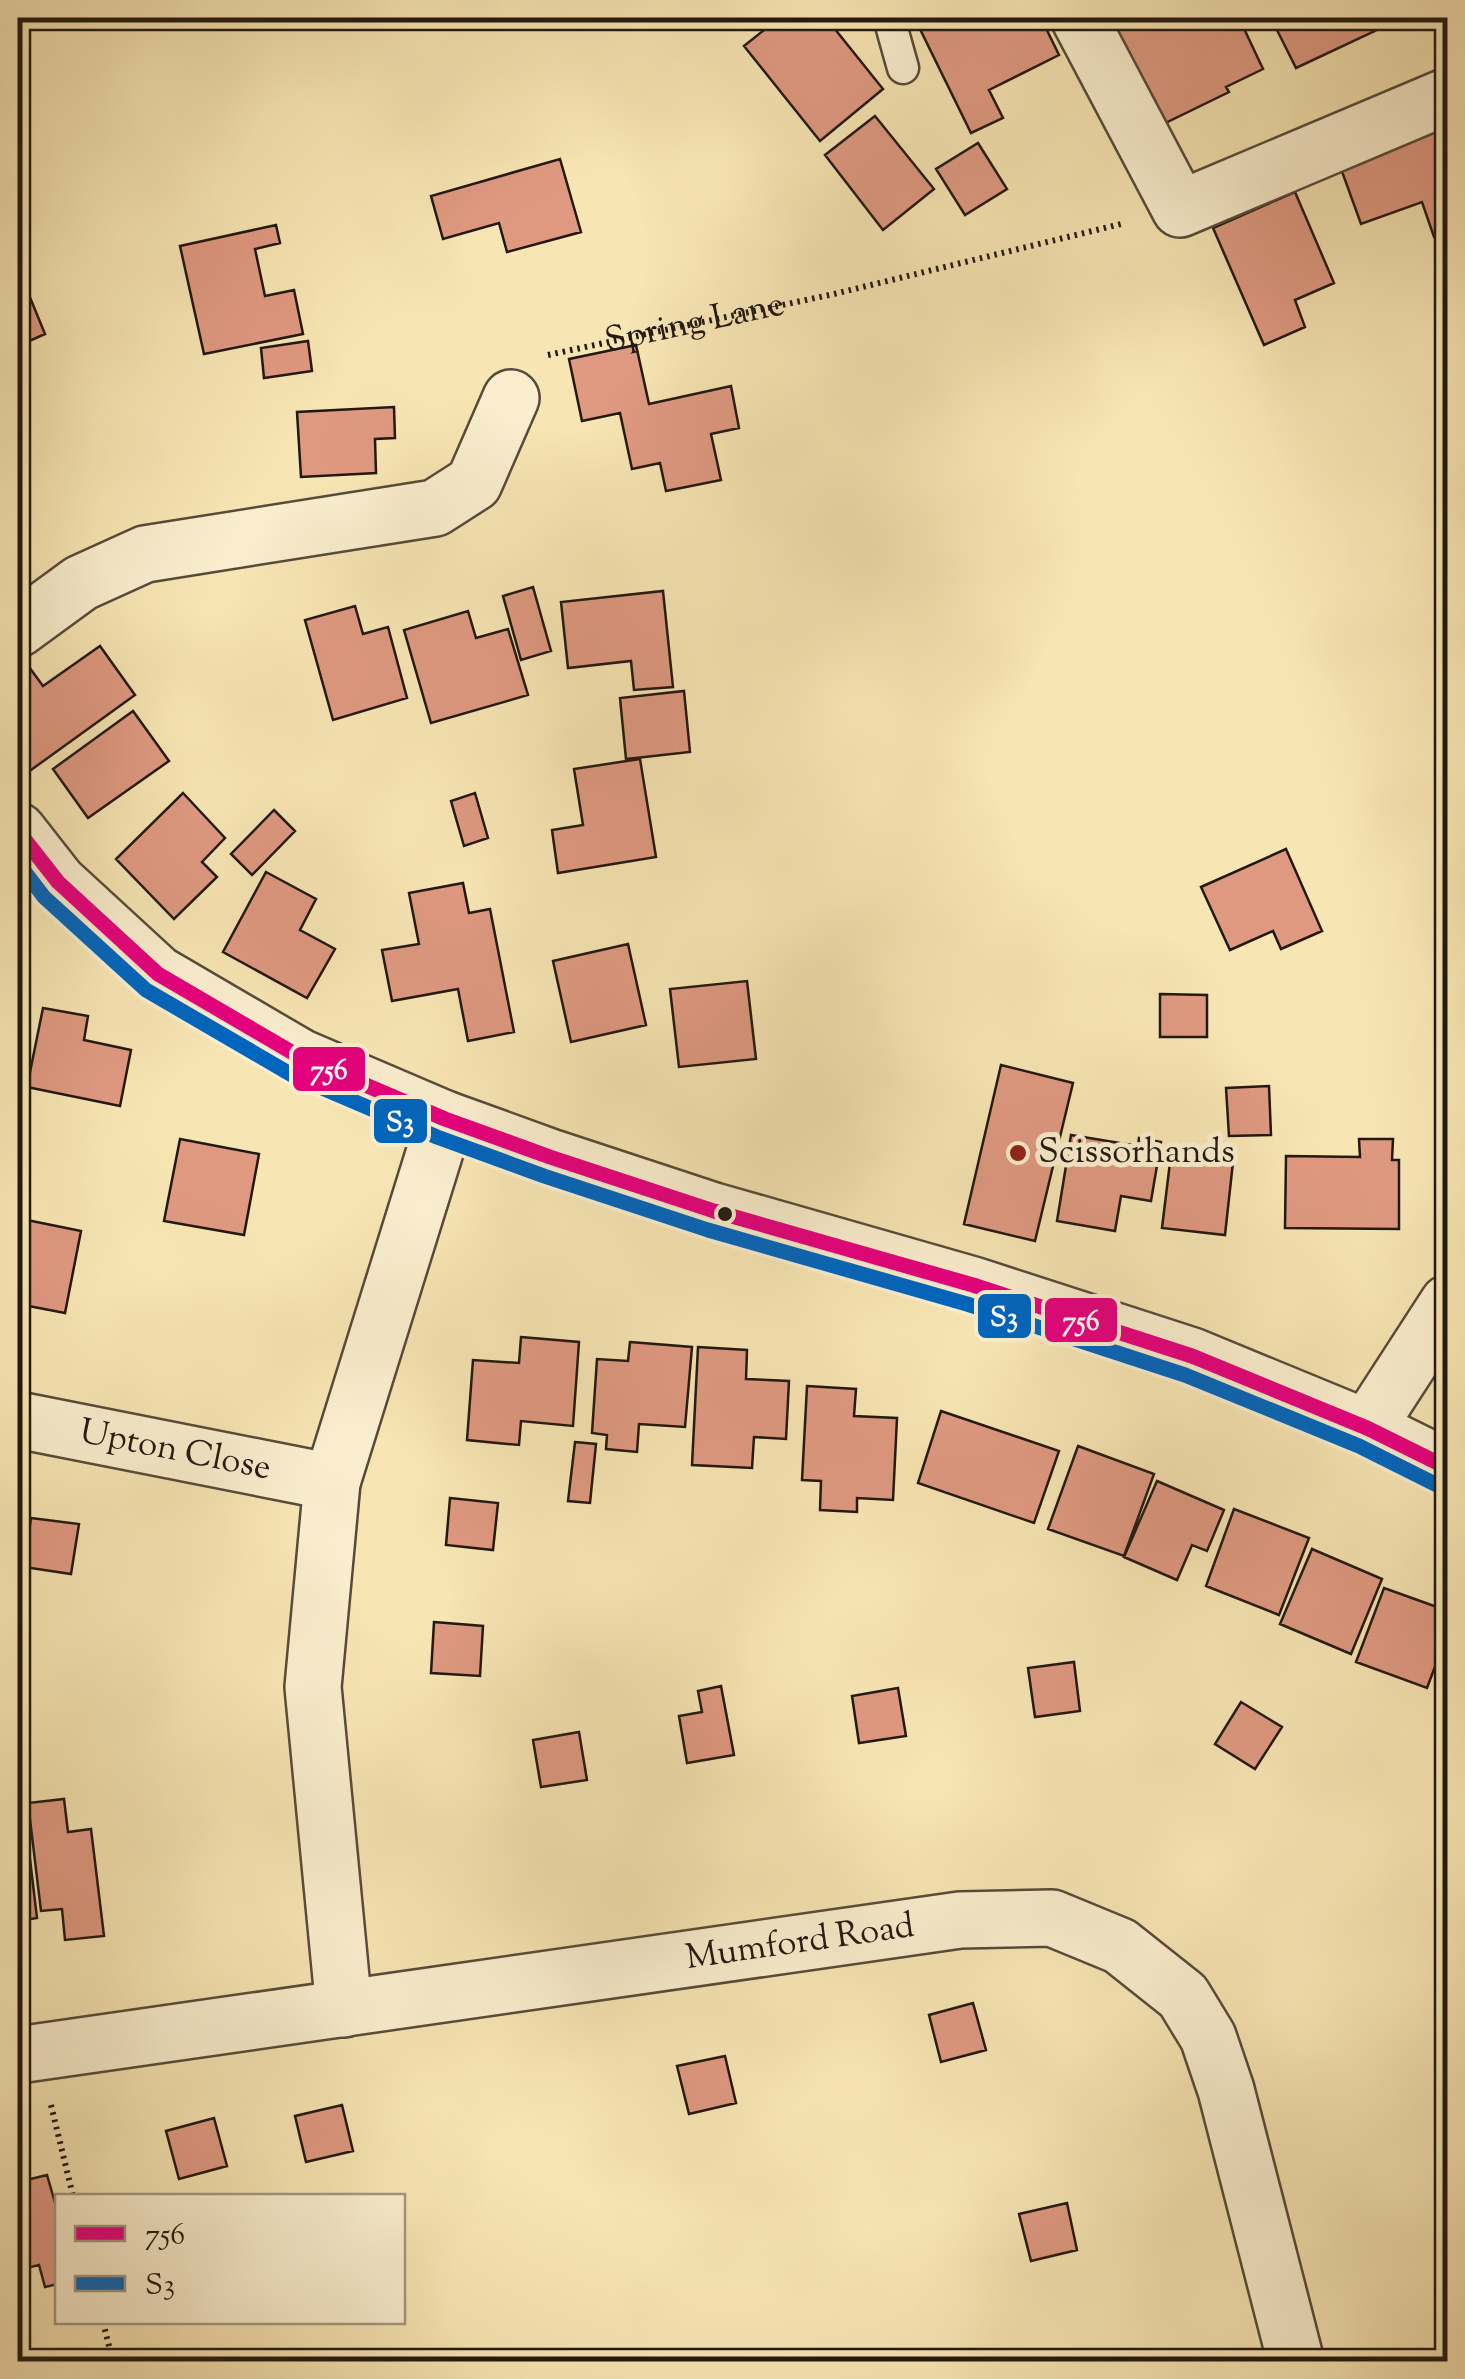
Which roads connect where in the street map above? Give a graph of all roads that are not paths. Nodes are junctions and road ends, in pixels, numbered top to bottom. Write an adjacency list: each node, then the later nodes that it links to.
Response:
1 (888, 18): 3 (lane)
2 (1079, 18): 4 (street)
3 (903, 68)
4 (1448, 96)
5 (511, 398): 6 (street)
6 (18, 628)
7 (18, 830): 8 (street)
8 (445, 1119): 11 (street); 13 (street)
9 (1448, 1304): 11 (street)
10 (18, 1420): 13 (street, Upton Close)
11 (1367, 1428): 12 (street)
12 (1448, 1468)
13 (332, 1482): 14 (street)
14 (344, 2009): 15 (street, Mumford Road); 16 (street, Mumford Road)
15 (28, 2053)
16 (1296, 2362)

